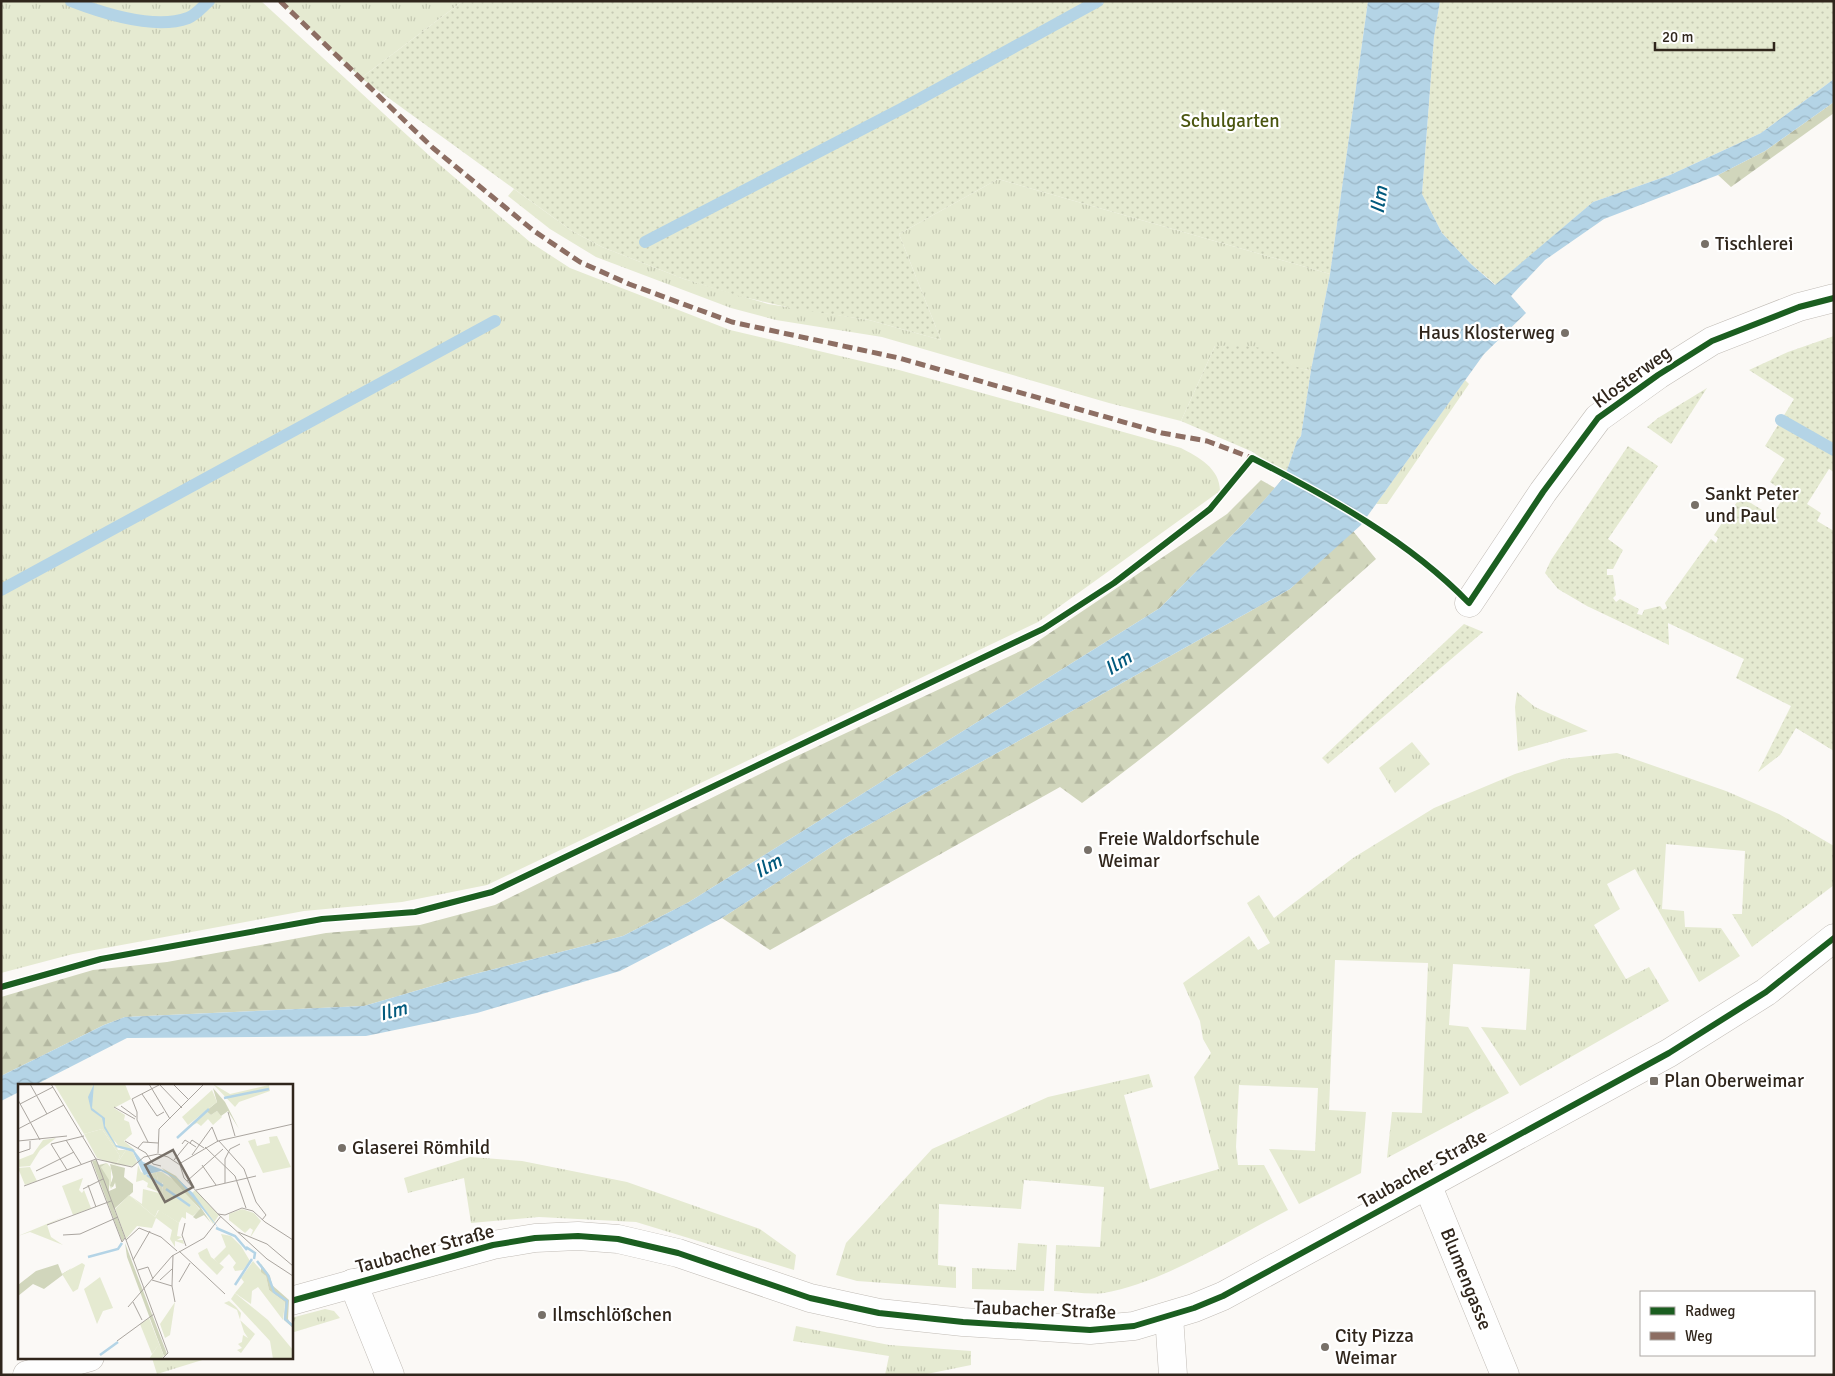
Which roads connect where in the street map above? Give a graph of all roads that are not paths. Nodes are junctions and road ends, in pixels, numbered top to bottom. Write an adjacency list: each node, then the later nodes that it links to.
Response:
1 (1834, 298): 2 (street, Klosterweg)
2 (1469, 603)
3 (1834, 938): 4 (street, Taubacher Straße)
4 (1427, 1184): 7 (street, Taubacher Straße); 12 (street, Blumengasse)
5 (353, 1283): 6 (street, Taubacher Straße); 7 (street, Taubacher Straße); 10 (street)
6 (292, 1301)
7 (1169, 1316): 11 (street)
8 (86, 1358): 9 (street)
9 (27, 1375)
10 (390, 1375)
11 (1172, 1375)
12 (1505, 1375)

